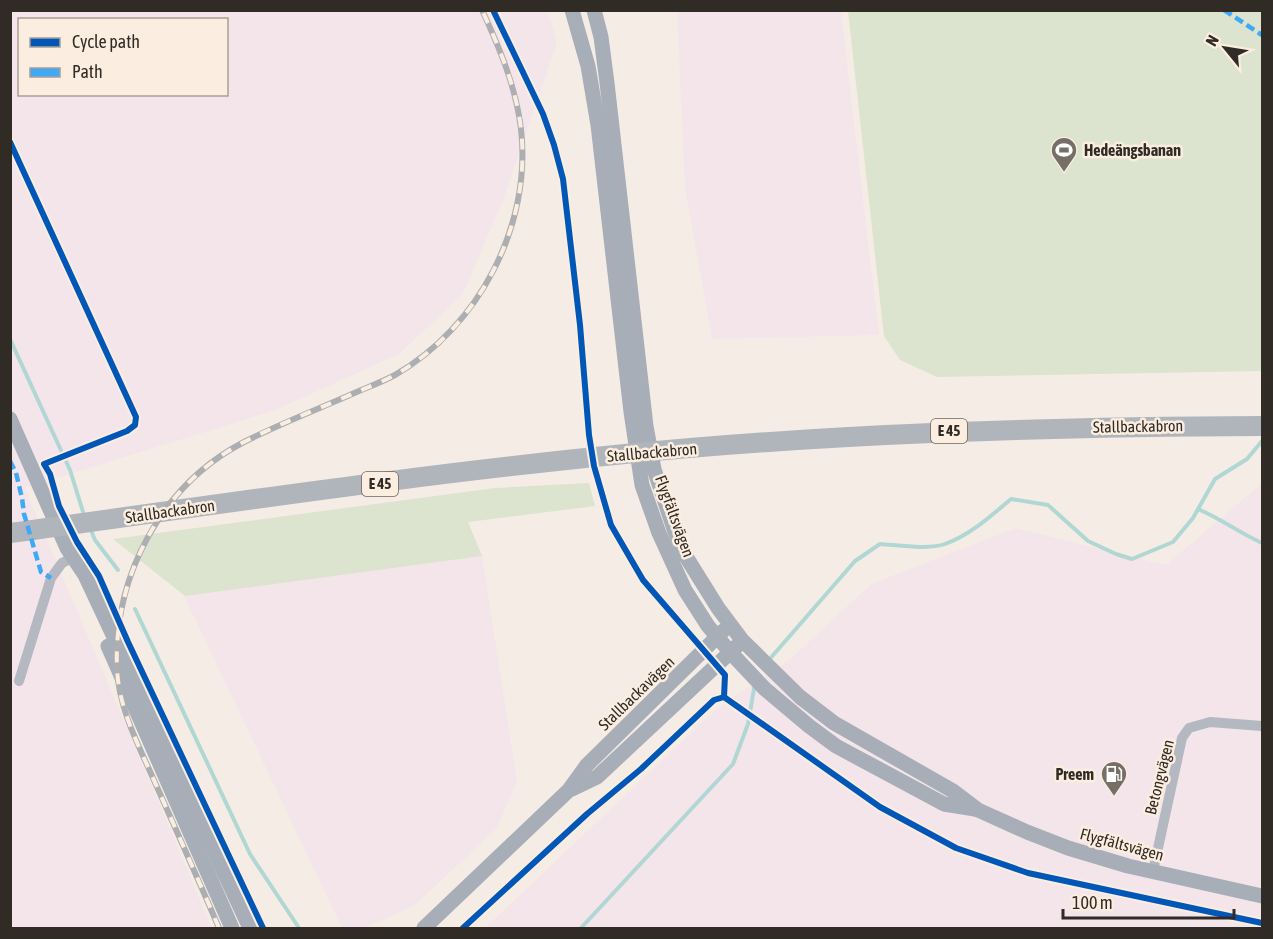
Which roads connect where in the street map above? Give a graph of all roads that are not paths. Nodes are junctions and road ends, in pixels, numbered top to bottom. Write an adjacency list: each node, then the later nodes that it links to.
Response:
1 (572, 10): 8 (street, Flygfältsvägen)
2 (594, 10): 7 (street, Flygfältsvägen)
3 (10, 419): 6 (street)
4 (1263, 426): 5 (highway, Stallbackabron / E 45)
5 (10, 533)
6 (72, 558): 11 (street); 17 (street); 18 (street)
7 (730, 624): 8 (street, Stallbackavägen); 9 (street, Flygfältsvägen)
8 (717, 637): 10 (street, Flygfältsvägen); 13 (street, Stallbackavägen)
9 (747, 644): 10 (street, Stallbackavägen); 14 (street, Flygfältsvägen)
10 (731, 653): 13 (street, Stallbackavägen); 14 (street, Flygfältsvägen)
11 (19, 681)
12 (1263, 726): 15 (street, Betongvägen)
13 (569, 790): 19 (street, Stallbackavägen)
14 (978, 810): 15 (street, Flygfältsvägen)
15 (1153, 871): 16 (street, Flygfältsvägen)
16 (1263, 896)
17 (232, 928)
18 (250, 928)
19 (424, 928)

